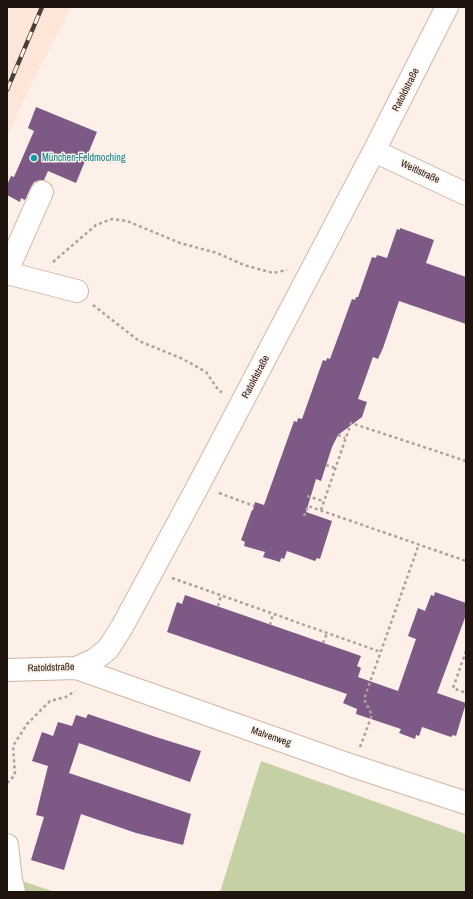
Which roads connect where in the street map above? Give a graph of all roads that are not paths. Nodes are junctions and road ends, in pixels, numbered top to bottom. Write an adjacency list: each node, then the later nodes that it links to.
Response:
1 (447, 7): 2 (street, Ratoldstraße)
2 (374, 151): 4 (street, Weitlstraße); 7 (street, Ratoldstraße)
3 (42, 192): 5 (street)
4 (466, 194)
5 (7, 272): 6 (street)
6 (77, 291)
7 (76, 668): 8 (street, Ratoldstraße); 9 (street, Malvenweg)
8 (7, 670)
9 (466, 803)
10 (7, 845): 11 (street)
11 (14, 892)

